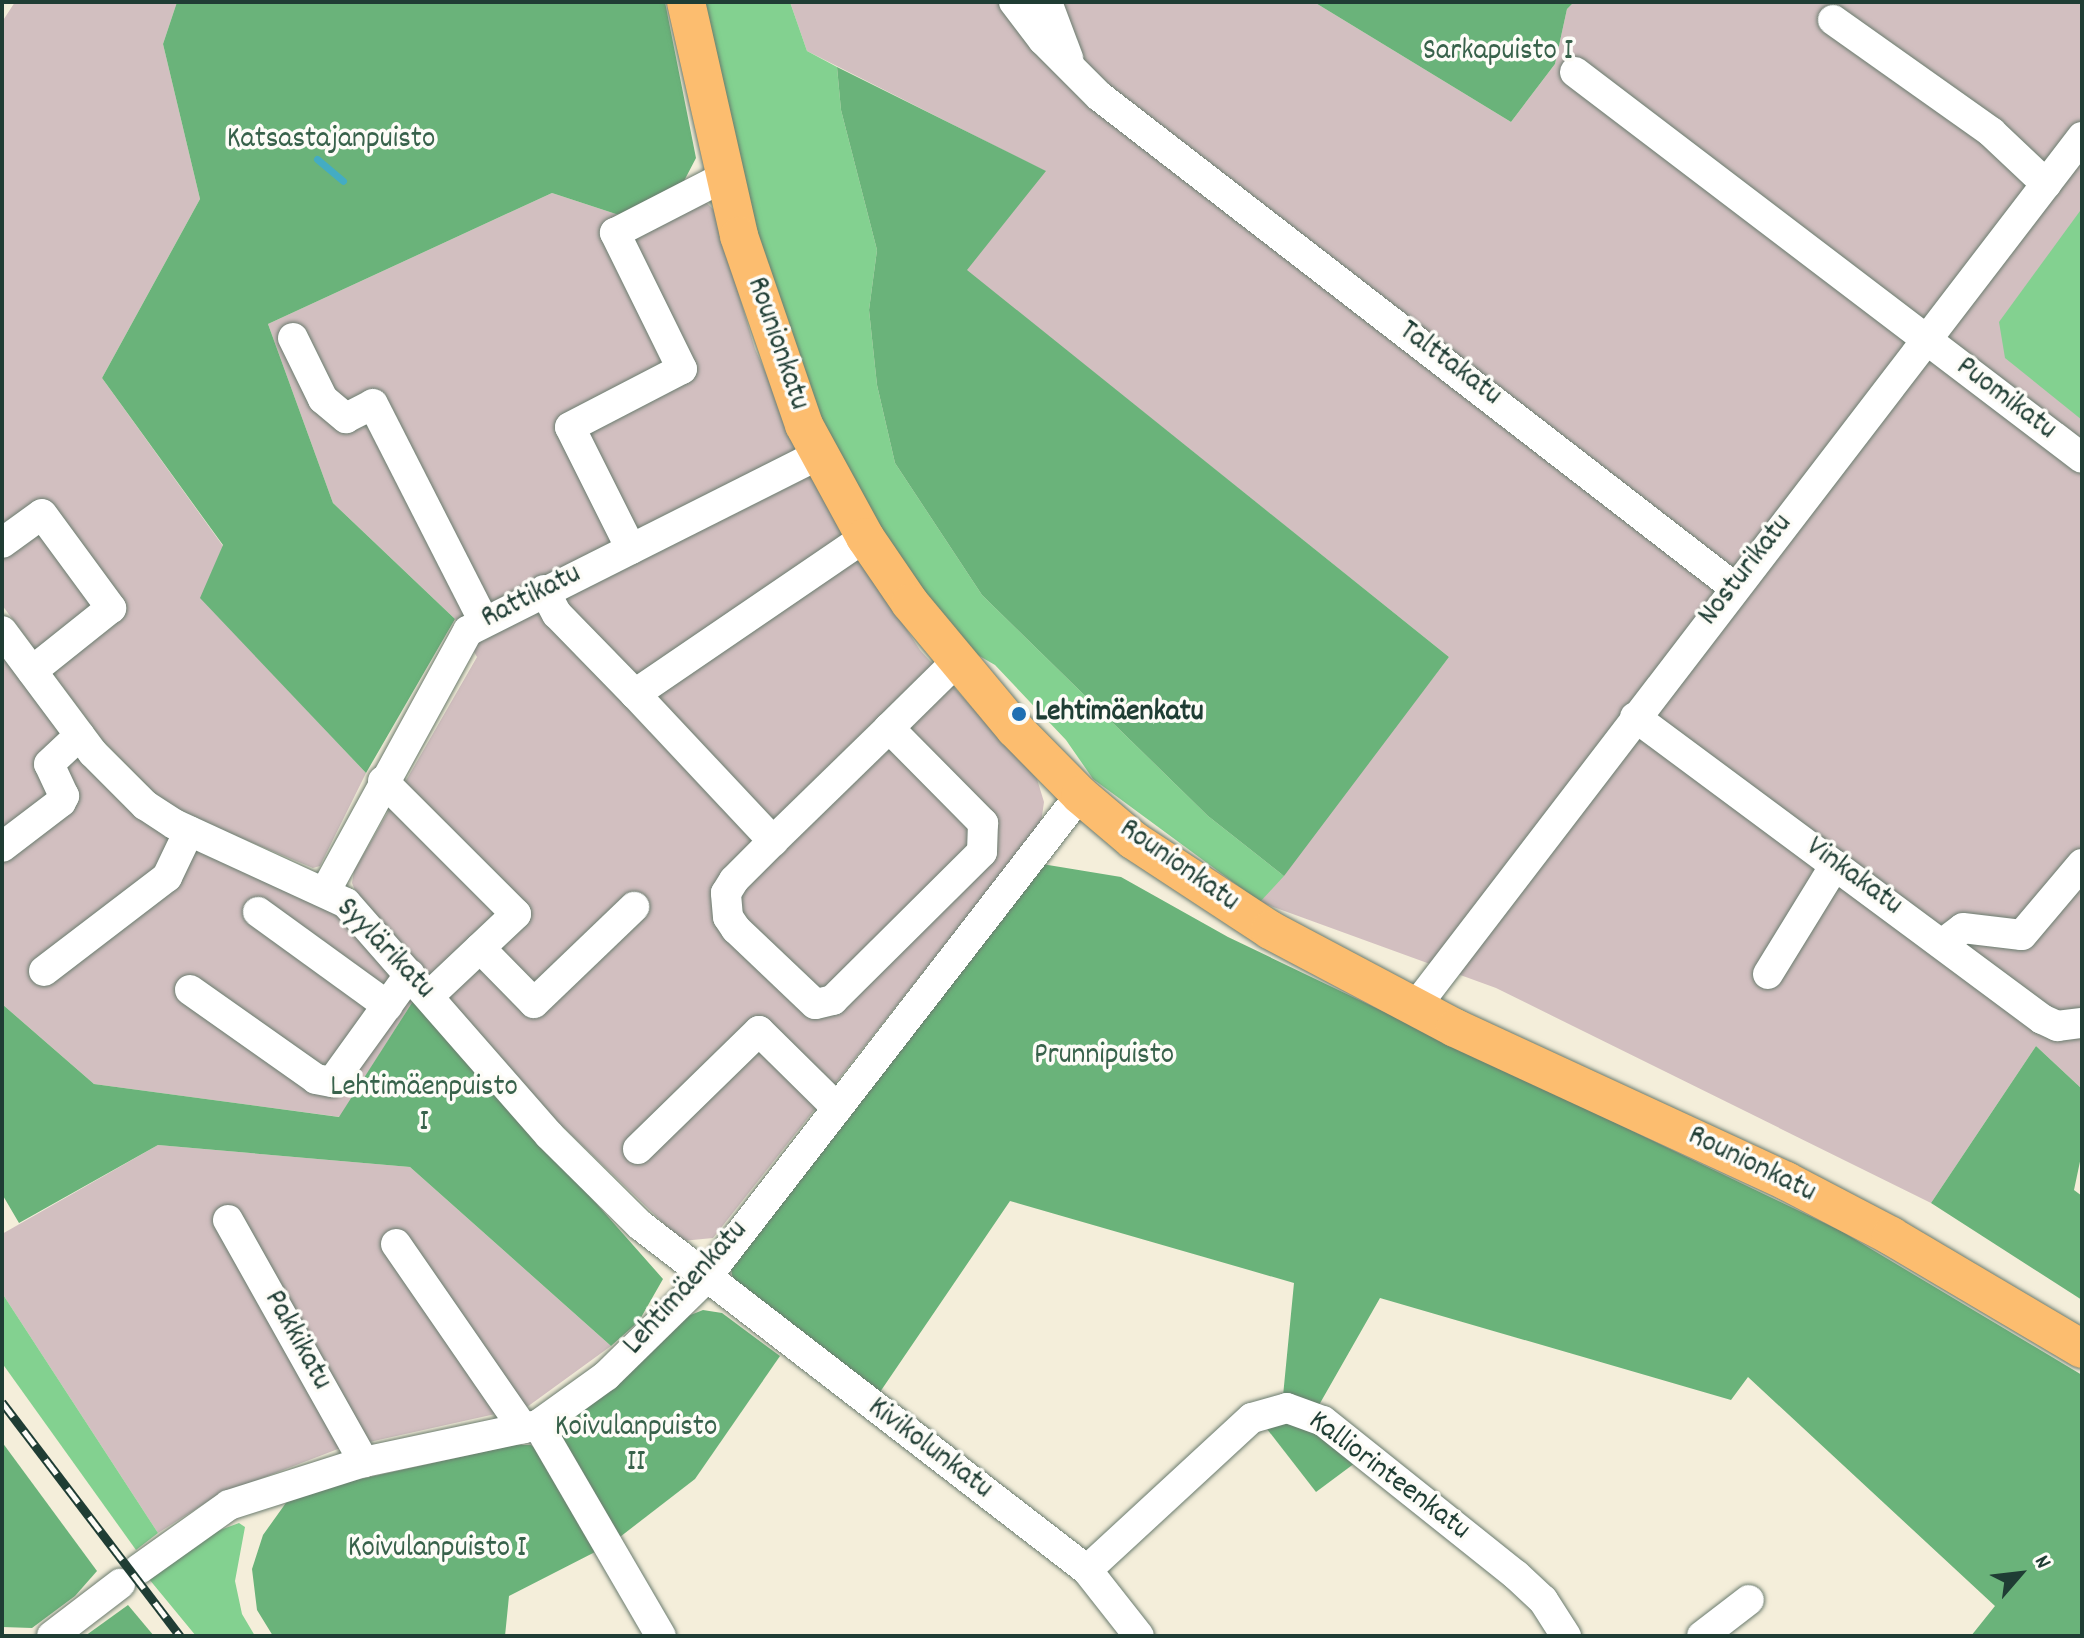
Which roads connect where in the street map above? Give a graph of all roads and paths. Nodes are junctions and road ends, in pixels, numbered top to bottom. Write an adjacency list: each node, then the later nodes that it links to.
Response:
1 (686, 2): 8 (main road, Rounionkatu)
2 (1014, 2): 5 (street, Talttakatu)
3 (1047, 2): 5 (street)
4 (1833, 20): 9 (street)
5 (1073, 71): 17 (street, Talttakatu)
6 (1575, 72): 11 (street, Puomikatu)
7 (2082, 137): 9 (street, Nosturikatu)
8 (724, 177): 12 (main road, Rounionkatu); 16 (street)
9 (2046, 184): 11 (street, Nosturikatu)
10 (293, 338): 19 (street)
11 (1928, 341): 13 (street, Puomikatu); 17 (street, Nosturikatu)
12 (820, 454): 14 (main road, Rounionkatu); 16 (street, Rattikatu)
13 (2082, 458)
14 (865, 537): 21 (main road, Rounionkatu); 23 (street)
15 (2, 543): 22 (street)
16 (631, 549): 18 (street, Rattikatu)
17 (1734, 587): 24 (street, Nosturikatu)
18 (544, 590): 19 (street, Rattikatu); 23 (street)
19 (483, 620): 27 (street, Rattikatu)
20 (2, 633): 22 (street, Syylärikatu)
21 (956, 662): 25 (street); 28 (main road, Rounionkatu)
22 (32, 671): 26 (street, Syylärikatu)
23 (635, 694): 30 (street)
24 (1635, 717): 33 (street, Vinkakatu); 44 (street, Nosturikatu)
25 (889, 728): 30 (street); 30 (street)
26 (80, 735): 29 (street, Syylärikatu); 31 (street)
27 (383, 781): 34 (street, Rattikatu); 38 (street)
28 (1080, 795): 44 (main road, Rounionkatu); 46 (street, Lehtimäenkatu)
29 (189, 831): 34 (street, Syylärikatu); 39 (street)
30 (773, 841)
31 (2, 847)
32 (2082, 864): 37 (street)
33 (1835, 865): 37 (street, Vinkakatu); 40 (street)
34 (325, 892): 41 (street, Syylärikatu)
35 (634, 907): 38 (street)
36 (258, 912): 43 (street)
37 (1942, 944): 45 (street, Vinkakatu)
38 (480, 948): 41 (street)
39 (44, 971)
40 (1768, 974)
41 (420, 985): 43 (street); 50 (street, Syylärikatu)
42 (190, 990): 43 (street)
43 (388, 1006)
44 (1416, 1006): 51 (main road, Rounionkatu)
45 (2078, 1024)
46 (837, 1108): 47 (street); 50 (street, Lehtimäenkatu)
47 (638, 1149)
48 (228, 1220): 53 (street, Pakkikatu)
49 (396, 1244): 52 (street)
50 (705, 1279): 52 (street, Lehtimäenkatu); 54 (street, Kivikolunkatu)
51 (2082, 1349)
52 (530, 1426): 53 (street, Lehtimäenkatu); 57 (street)
53 (364, 1462): 56 (street, Lehtimäenkatu)
54 (1087, 1570): 58 (street, Kivikolunkatu); 59 (street, Kalliorinteenkatu)
55 (1749, 1600): 60 (street)
56 (52, 1636)
57 (661, 1636)
58 (1139, 1636)
59 (1566, 1636)
60 (1702, 1636)

